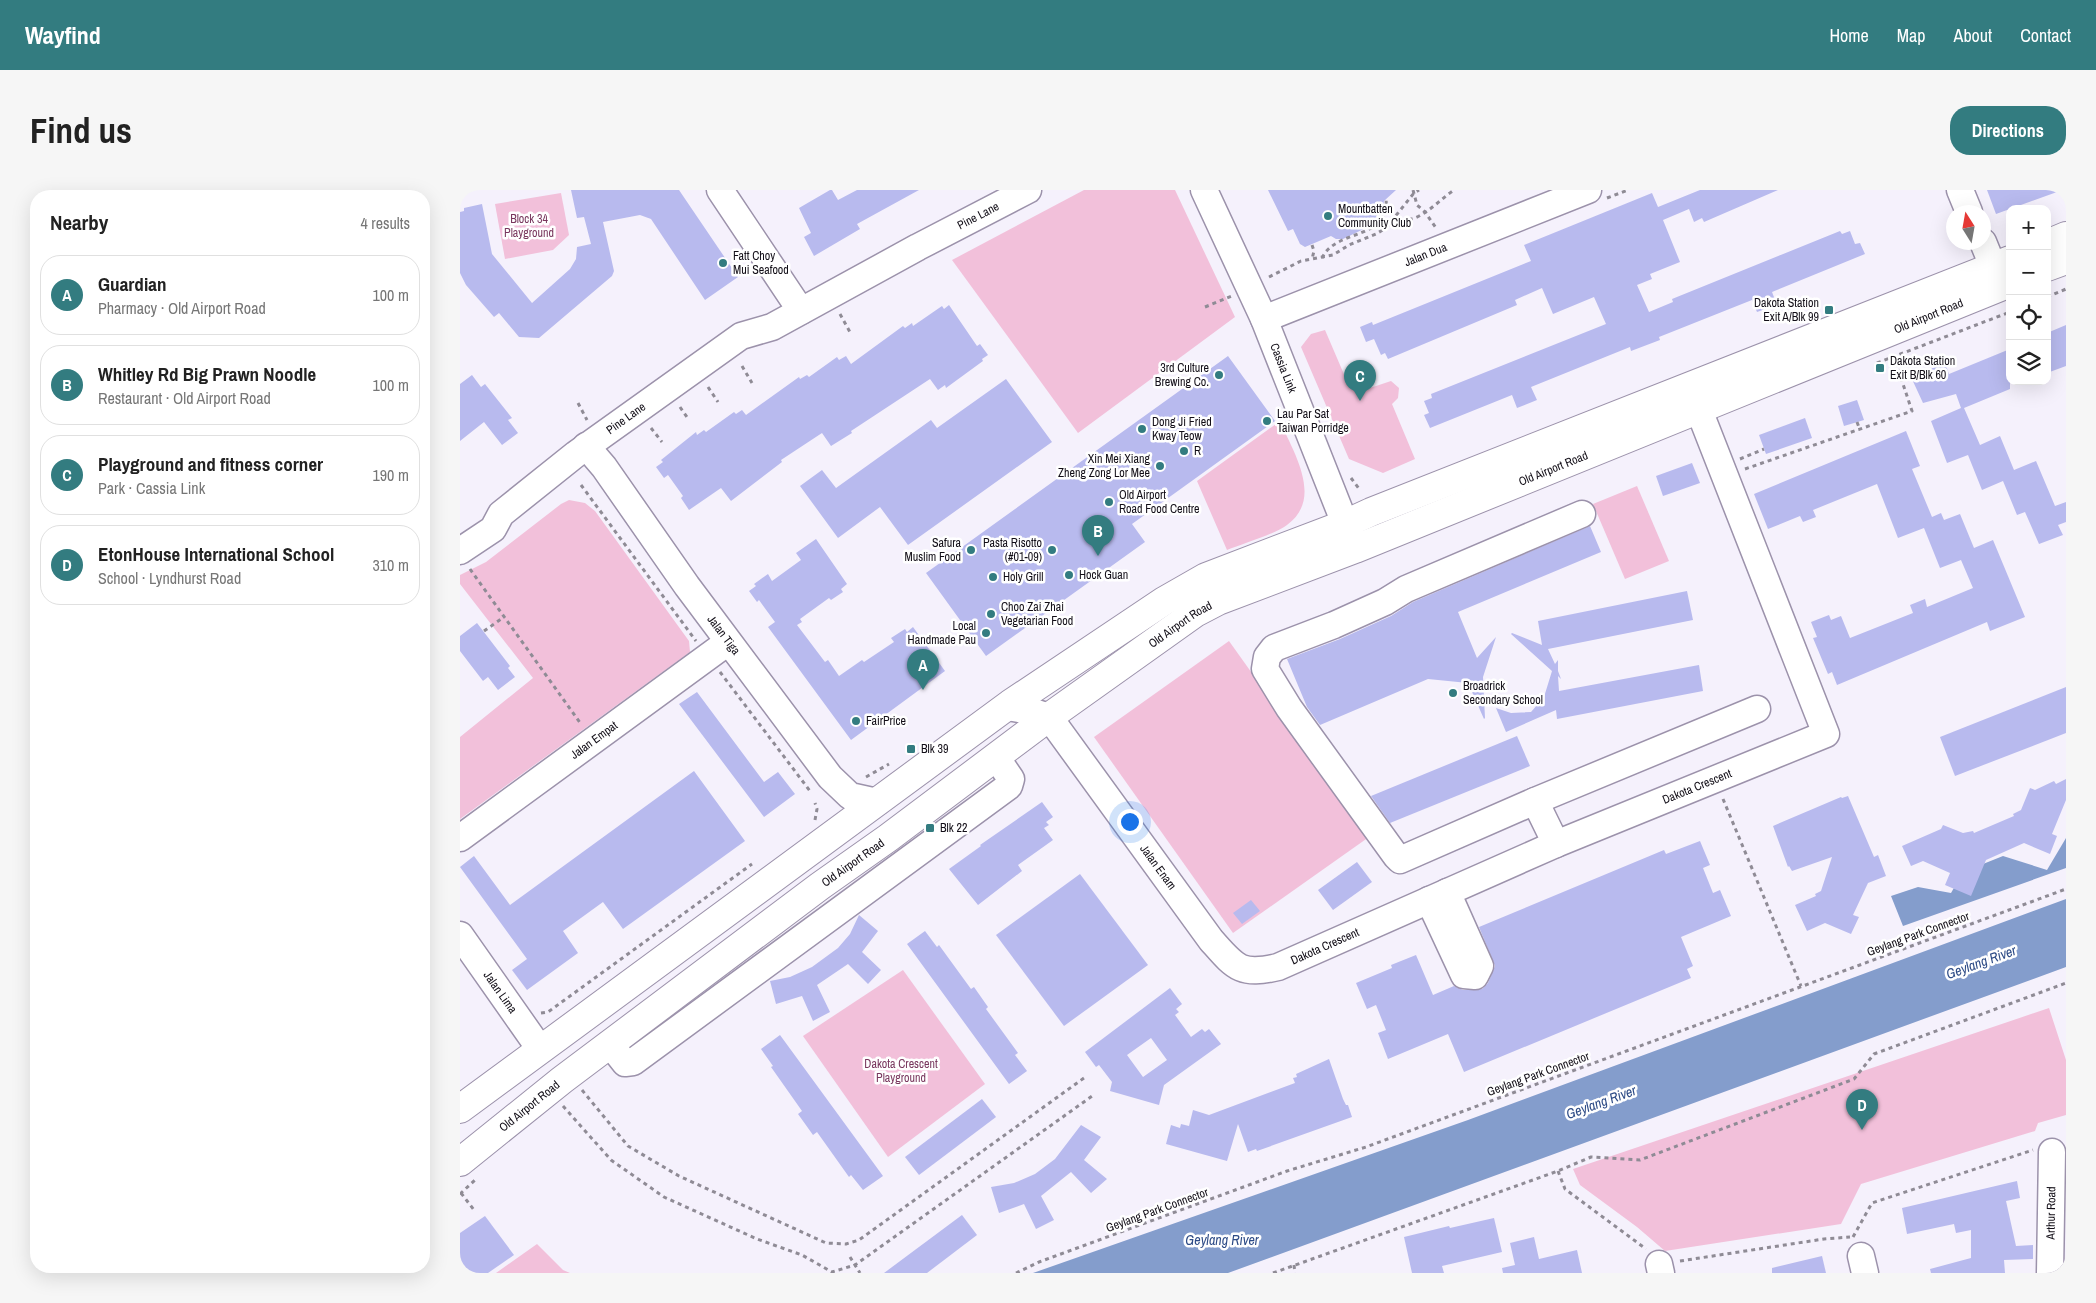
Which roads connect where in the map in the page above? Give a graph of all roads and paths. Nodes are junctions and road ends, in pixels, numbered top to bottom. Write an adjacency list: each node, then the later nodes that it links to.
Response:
1 (720, 190): 27 (street)
2 (1028, 190): 27 (street, Pine Lane)
3 (1204, 190): 30 (street, Cassia Link)
4 (1419, 190): 7 (path)
5 (1452, 190): 11 (path)
6 (1960, 190): 10 (street)
7 (1413, 192): 11 (path); 12 (path)
8 (1560, 196): 30 (street, Jalan Dua)
9 (1386, 198): 17 (path)
10 (1966, 205)
11 (1426, 212): 12 (path); 13 (path)
12 (1393, 219): 17 (path)
13 (1437, 229)
14 (2066, 236): 15 (main road)
15 (2051, 242)
16 (1312, 245): 18 (path)
17 (1322, 258): 18 (path)
18 (1312, 259): 22 (path)
19 (2066, 260): 20 (main road)
20 (2051, 266)
21 (1999, 268): 40 (main road, Old Airport Road); 51 (main road, Old Airport Road)
22 (1269, 277)
23 (2066, 289): 24 (path)
24 (2051, 295)
25 (1232, 296): 26 (path)
26 (1205, 307)
27 (800, 312): 47 (street, Pine Lane)
28 (2006, 314): 32 (path)
29 (843, 319): 31 (path)
30 (1264, 319): 51 (street, Cassia Link)
31 (852, 334)
32 (1894, 357): 33 (path); 44 (path)
33 (1876, 363)
34 (742, 366): 35 (path)
35 (752, 383)
36 (708, 387): 37 (path)
37 (718, 402)
38 (578, 403): 47 (path)
39 (680, 407): 41 (path)
40 (1699, 410): 52 (main road, Old Airport Road); 68 (street, Dakota Crescent)
41 (689, 420)
42 (1857, 422): 44 (path)
43 (651, 428): 45 (path)
44 (1860, 430): 49 (path)
45 (662, 442)
46 (1764, 449): 48 (path)
47 (587, 451): 53 (street, Pine Lane); 56 (street, Jalan Tiga)
48 (1732, 462)
49 (1742, 470)
50 (1582, 514): 62 (street)
51 (1345, 524): 52 (street, Cassia Link); 57 (main road, Old Airport Road)
52 (1355, 549): 59 (main road, Old Airport Road)
53 (464, 559): 54 (path)
54 (504, 617): 55 (path); 60 (path)
55 (484, 631)
56 (722, 646): 60 (street, Jalan Empat); 63 (street, Jalan Tiga); 66 (street, Jalan Tiga)
57 (1007, 707): 59 (street); 63 (main road, Old Airport Road)
58 (1757, 709): 62 (street)
59 (1049, 717): 74 (street, Jalan Enam); 85 (main road, Old Airport Road)
60 (593, 740): 67 (street, Jalan Empat)
61 (1721, 794): 76 (path)
62 (1535, 801): 68 (street)
63 (878, 802): 66 (main road, Old Airport Road)
64 (815, 804): 65 (path)
65 (814, 821)
66 (840, 830): 78 (main road, Old Airport Road)
67 (460, 838)
68 (1556, 844): 71 (street, Dakota Crescent)
69 (759, 859): 77 (path)
70 (2066, 889): 76 (path, Geylang Park Connector)
71 (1438, 896): 73 (street); 74 (street, Dakota Crescent)
72 (460, 935): 77 (street, Jalan Lima)
73 (1484, 958)
74 (1247, 971)
75 (2066, 983): 86 (path)
76 (1801, 986): 95 (path, Geylang Park Connector)
77 (519, 1019): 78 (street, Jalan Lima)
78 (540, 1049): 83 (main road, Old Airport Road)
79 (1084, 1078): 80 (path)
80 (578, 1086)
81 (1094, 1094): 91 (path)
82 (560, 1102): 91 (path)
83 (461, 1108)
84 (2052, 1152): 89 (street, Arthur Road); 93 (path)
85 (460, 1162)
86 (1558, 1171): 92 (path); 93 (path)
87 (461, 1193): 88 (path)
88 (474, 1210)
89 (2058, 1221): 98 (street, Arthur Road)
90 (850, 1257): 91 (path)
91 (855, 1265): 94 (path)
92 (1294, 1265): 96 (path); 97 (path)
93 (1660, 1268)
94 (860, 1273)
95 (1016, 1273)
96 (1273, 1273)
97 (1295, 1273)
98 (2050, 1273)

